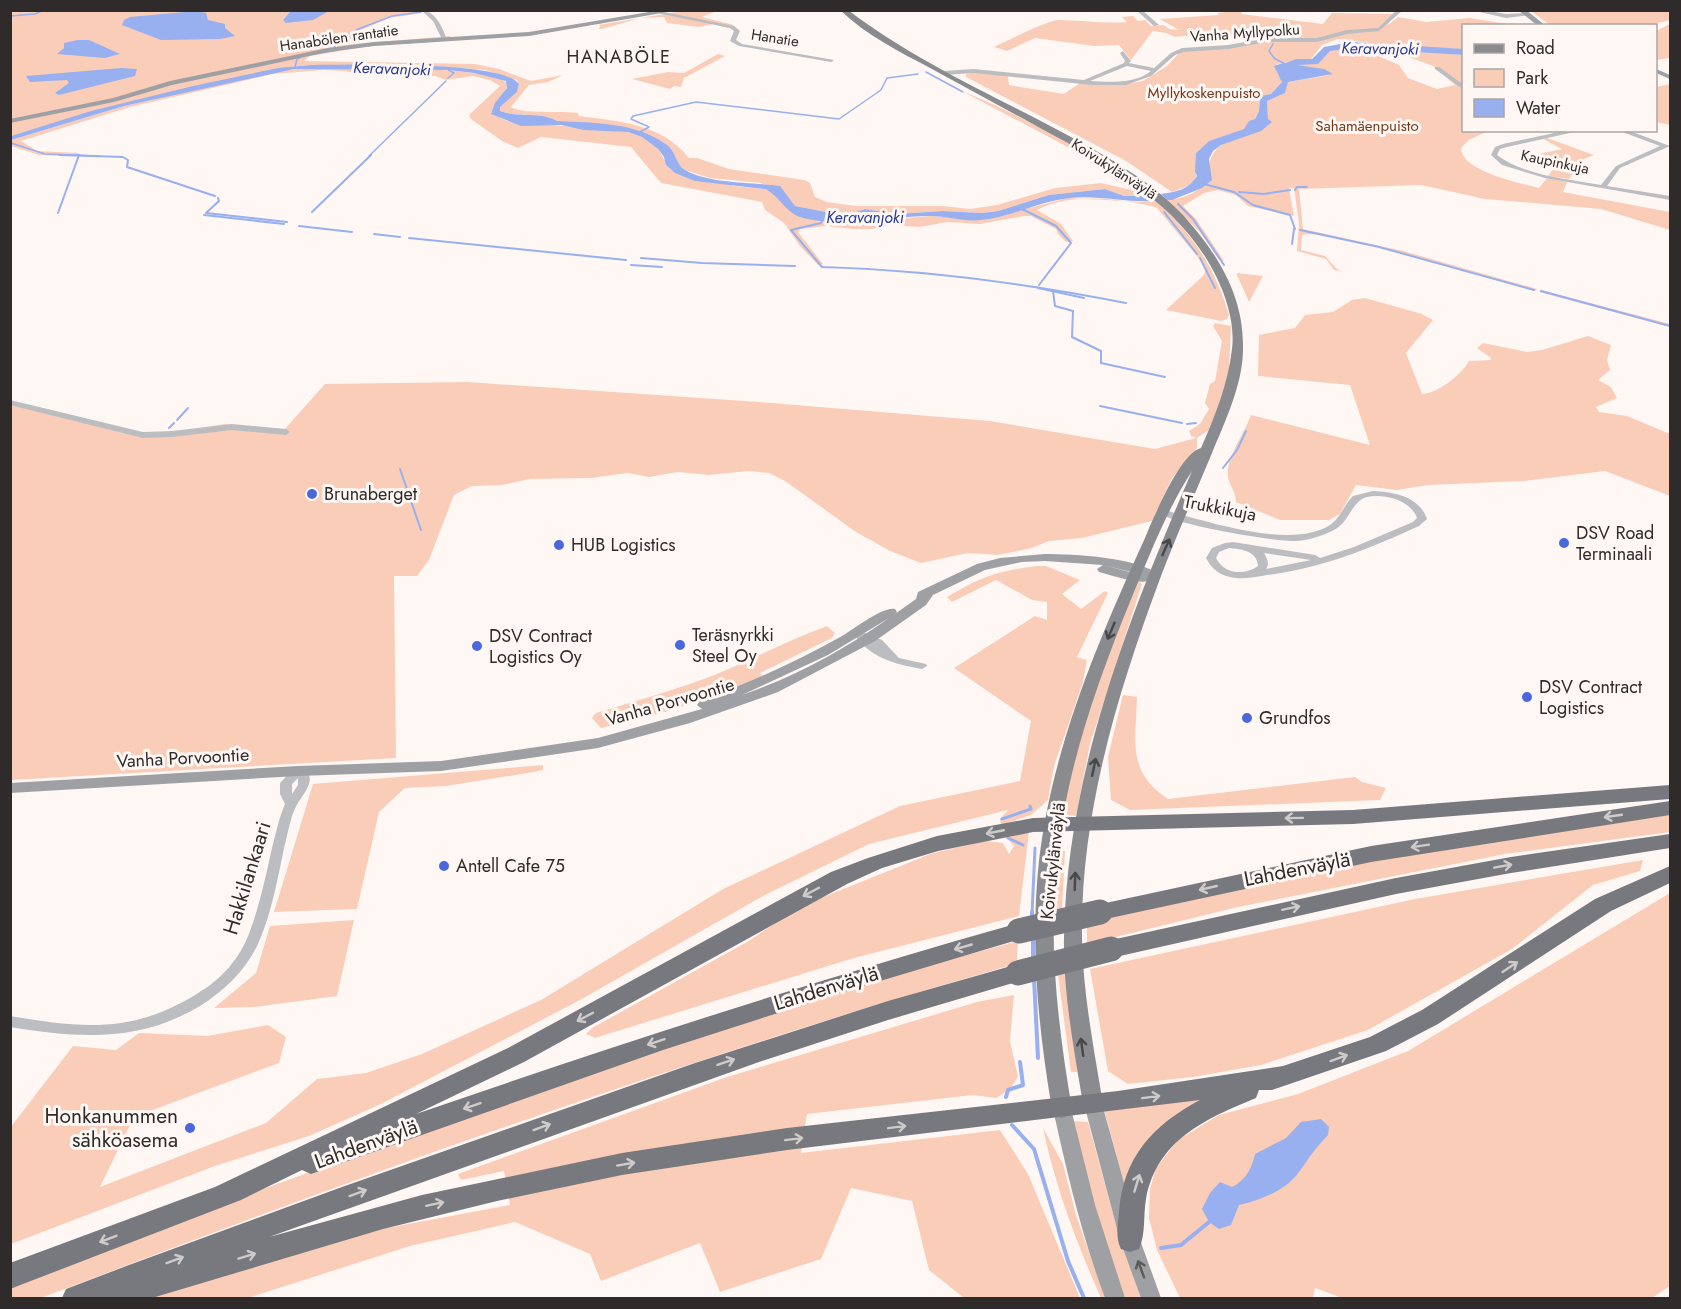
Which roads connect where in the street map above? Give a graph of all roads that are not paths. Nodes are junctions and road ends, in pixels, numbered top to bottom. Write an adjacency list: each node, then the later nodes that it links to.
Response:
1 (423, 10): 15 (street)
2 (644, 10): 10 (street)
3 (676, 10): 10 (main road, Hanabölen rantatie)
4 (843, 10): 14 (main road, Koivukylänväylä)
5 (850, 10): 14 (main road, Koivukylänväylä)
6 (1138, 10): 13 (street)
7 (1401, 10): 20 (street, Vanha Myllypolku)
8 (1473, 10): 11 (street)
9 (1521, 10): 11 (main road)
10 (661, 13): 15 (main road, Hanabölen rantatie); 17 (street, Hanatie)
11 (1527, 15): 12 (main road)
12 (1540, 24)
13 (1156, 25)
14 (885, 39): 21 (main road, Koivukylänväylä)
15 (445, 40): 24 (main road, Hanabölen rantatie)
16 (1123, 53): 18 (street)
17 (831, 60)
18 (1126, 64): 20 (street); 22 (street)
19 (1437, 68): 23 (street)
20 (1156, 70): 22 (street, Vanha Myllypolku)
21 (943, 73): 22 (street, Vanha Myllypolku); 32 (main road, Koivukylänväylä)
22 (1082, 82)
23 (1462, 87)
24 (10, 121)
25 (1570, 132): 28 (street, Kaupinkuja)
26 (1626, 132): 27 (street)
27 (1667, 146): 28 (street)
28 (1604, 186): 29 (street, Kaupinkuja)
29 (1671, 198)
30 (10, 402): 31 (street)
31 (286, 432)
32 (1206, 448): 35 (main road, Koivukylänväylä); 36 (main road, Koivukylänväylä)
33 (1364, 490): 34 (street)
34 (1354, 499): 36 (street, Trukkikuja); 38 (street, Trukkikuja)
35 (1164, 513): 36 (street, Trukkikuja); 39 (main road, Koivukylänväylä)
36 (1180, 515): 41 (main road, Koivukylänväylä, one-way to 36)
37 (1251, 549): 38 (street, Trukkikuja); 40 (street, Trukkikuja); 40 (street, Trukkikuja)
38 (1324, 558): 40 (street, Trukkikuja)
39 (1136, 573): 41 (main road, Vanha Porvoontie); 42 (main road, Vanha Porvoontie); 49 (main road, Koivukylänväylä, one-way to 49)
40 (1253, 574)
41 (1154, 576): 48 (main road, Koivukylänväylä, one-way to 41)
42 (863, 638): 43 (street); 44 (main road, Vanha Porvoontie)
43 (922, 666)
44 (298, 771): 45 (main road, Vanha Porvoontie); 52 (street, Hakkilankaari)
45 (10, 788)
46 (1671, 792): 48 (highway, one-way to 48)
47 (1671, 807): 56 (highway, Lahdenväylä, one-way to 56, bridge)
48 (1082, 824): 49 (highway); 54 (main road, Koivukylänväylä, one-way to 48)
49 (1053, 825): 55 (main road, Koivukylänväylä); 56 (highway, one-way to 56)
50 (1671, 841): 59 (highway, Lahdenväylä, one-way to 50, bridge)
51 (1671, 874): 53 (highway, one-way to 51)
52 (10, 1021)
53 (1283, 1076): 54 (highway, one-way to 53); 57 (highway, one-way to 53)
54 (1093, 1104): 55 (highway); 57 (main road, Koivukylänväylä)
55 (1062, 1109): 60 (highway, one-way to 55); 61 (main road, Koivukylänväylä)
56 (222, 1196): 58 (highway, Lahdenväylä, one-way to 58)
57 (1130, 1240): 62 (main road, Koivukylänväylä, one-way to 57)
58 (10, 1276)
59 (76, 1299)
60 (111, 1299)
61 (1115, 1299)
62 (1151, 1299)

